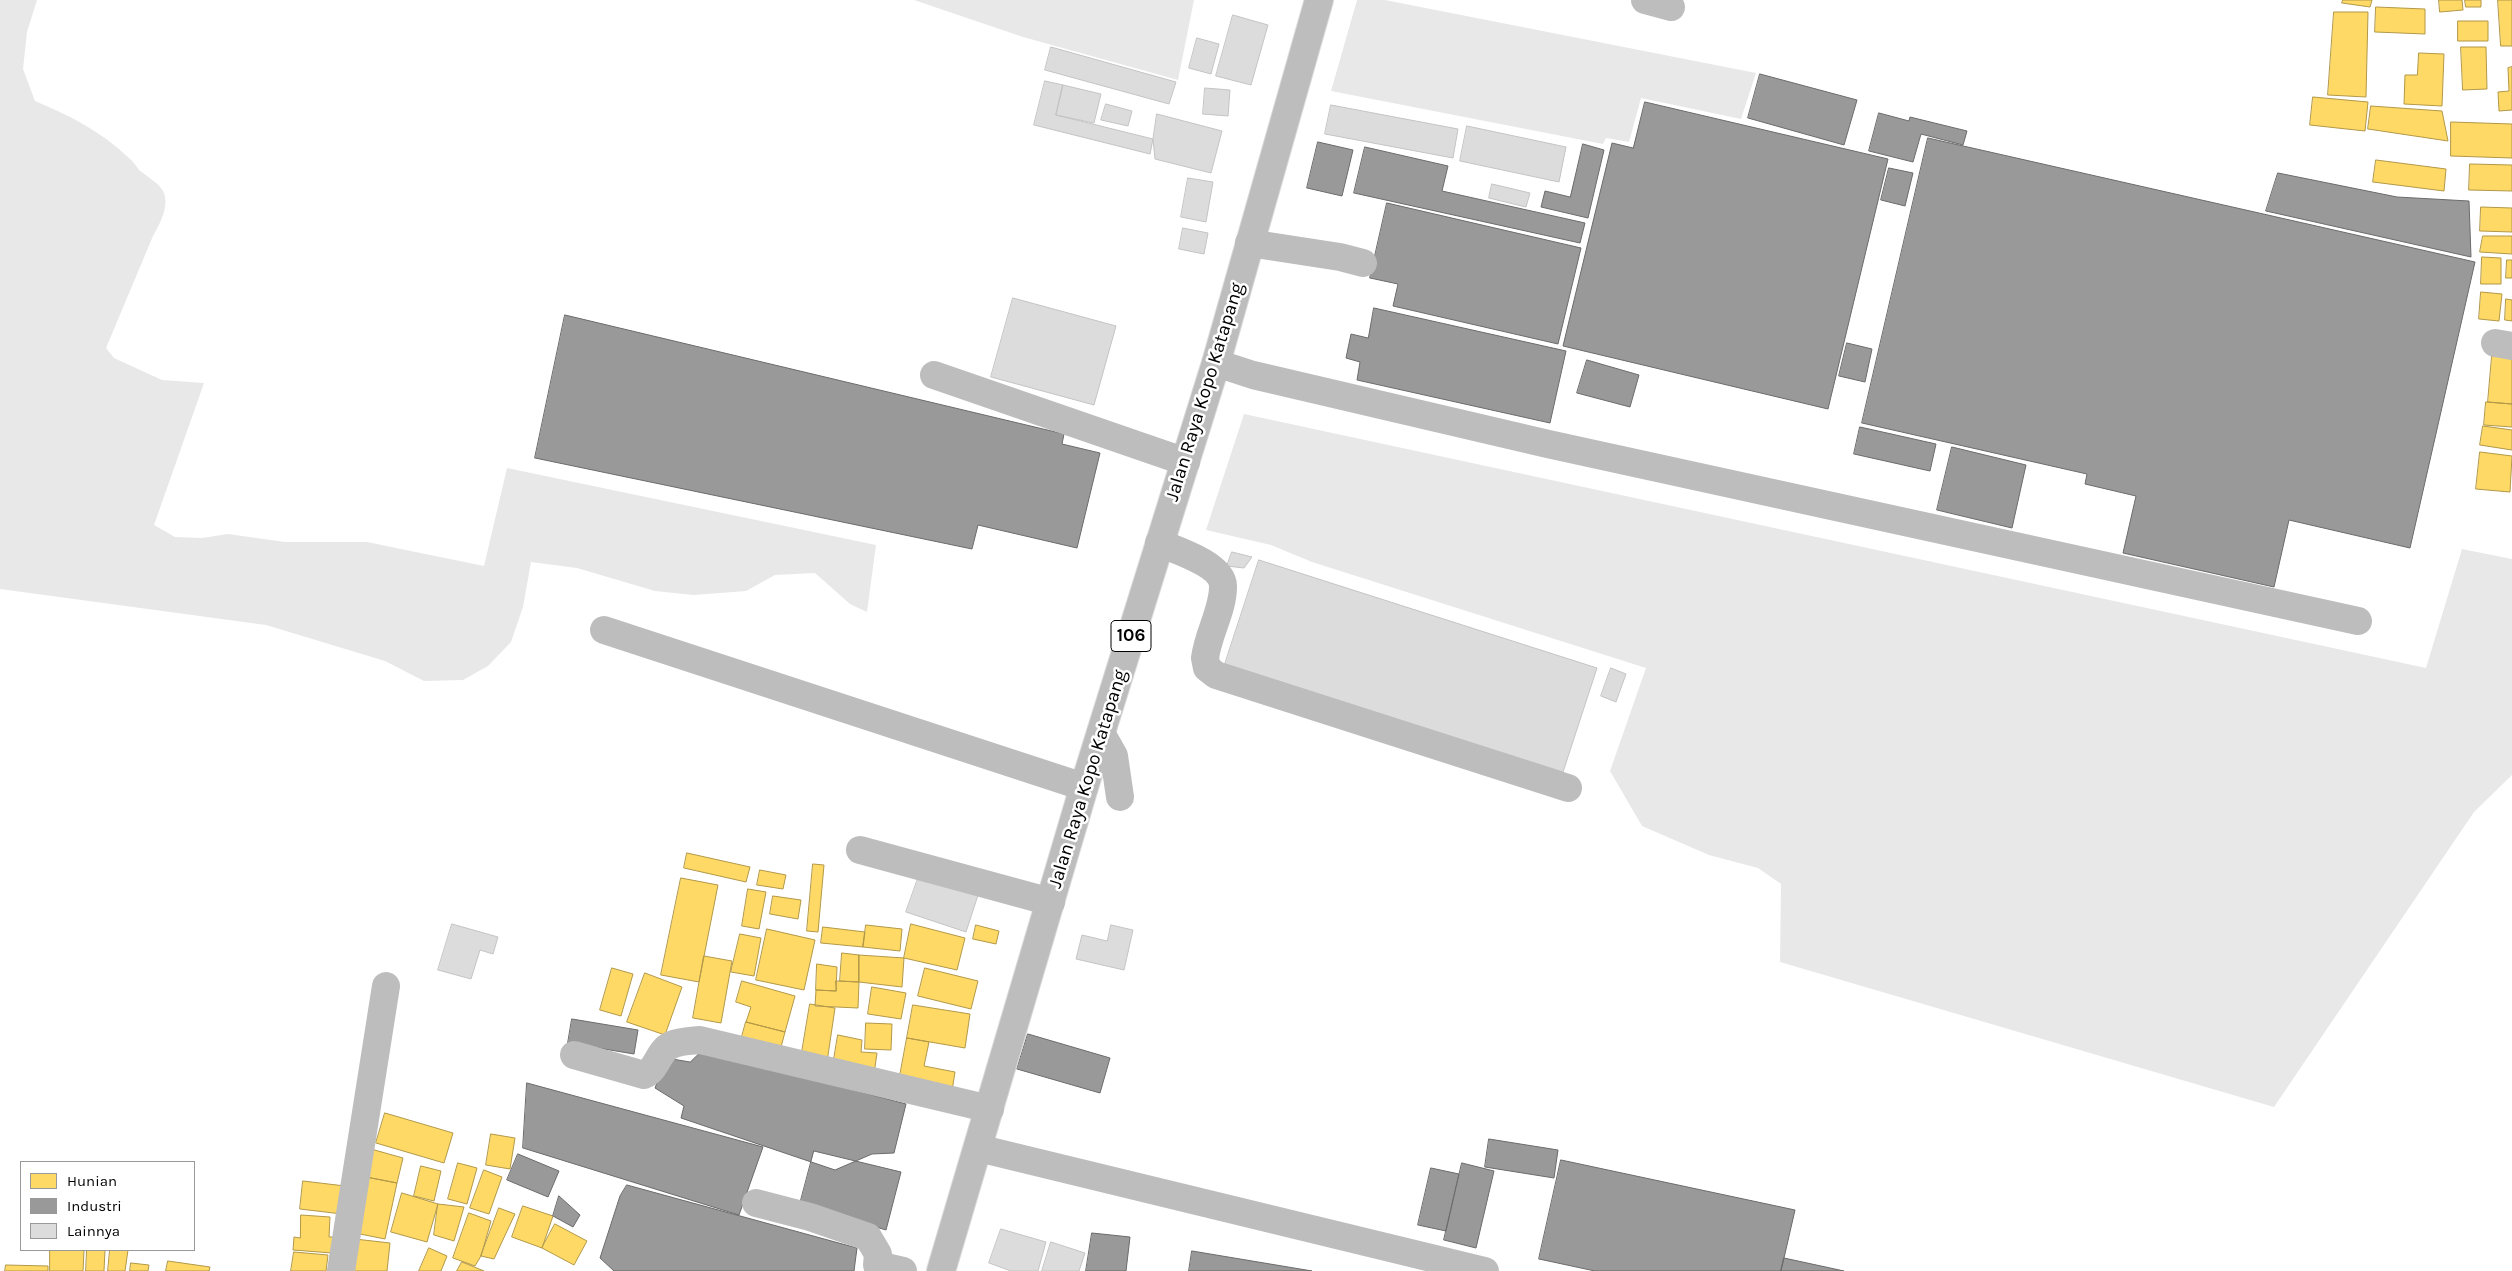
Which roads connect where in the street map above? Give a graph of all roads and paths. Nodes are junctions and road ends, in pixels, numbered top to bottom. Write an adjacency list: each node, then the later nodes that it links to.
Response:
1 (1320, 0): 2 (main road, Jalan Raya Kopo Katapang / 106)
2 (1249, 243): 3 (main road); 4 (main road, Jalan Raya Kopo Katapang / 106)
3 (1363, 263)
4 (1216, 363): 6 (main road, Jalan Raya Kopo Katapang / 106); 8 (main road)
5 (934, 376): 6 (main road)
6 (1186, 462): 7 (main road, Jalan Raya Kopo Katapang / 106)
7 (1159, 543): 10 (main road, Jalan Raya Kopo Katapang / 106); 12 (main road)
8 (2358, 622)
9 (604, 630): 11 (main road)
10 (1101, 733): 11 (main road, Jalan Raya Kopo Katapang / 106); 13 (main road)
11 (1084, 787): 15 (main road, Jalan Raya Kopo Katapang / 106)
12 (1568, 788)
13 (1120, 796)
14 (860, 850): 15 (main road)
15 (1052, 902): 18 (main road, Jalan Raya Kopo Katapang / 106)
16 (386, 986): 22 (main road)
17 (574, 1055): 18 (main road)
18 (990, 1109): 19 (main road, Jalan Raya Kopo Katapang / 106)
19 (978, 1148): 24 (main road, Jalan Raya Kopo Katapang / 106); 25 (main road)
20 (756, 1203): 21 (main road)
21 (876, 1268): 23 (main road)
22 (341, 1271)
23 (903, 1271)
24 (942, 1271)
25 (1485, 1271)

